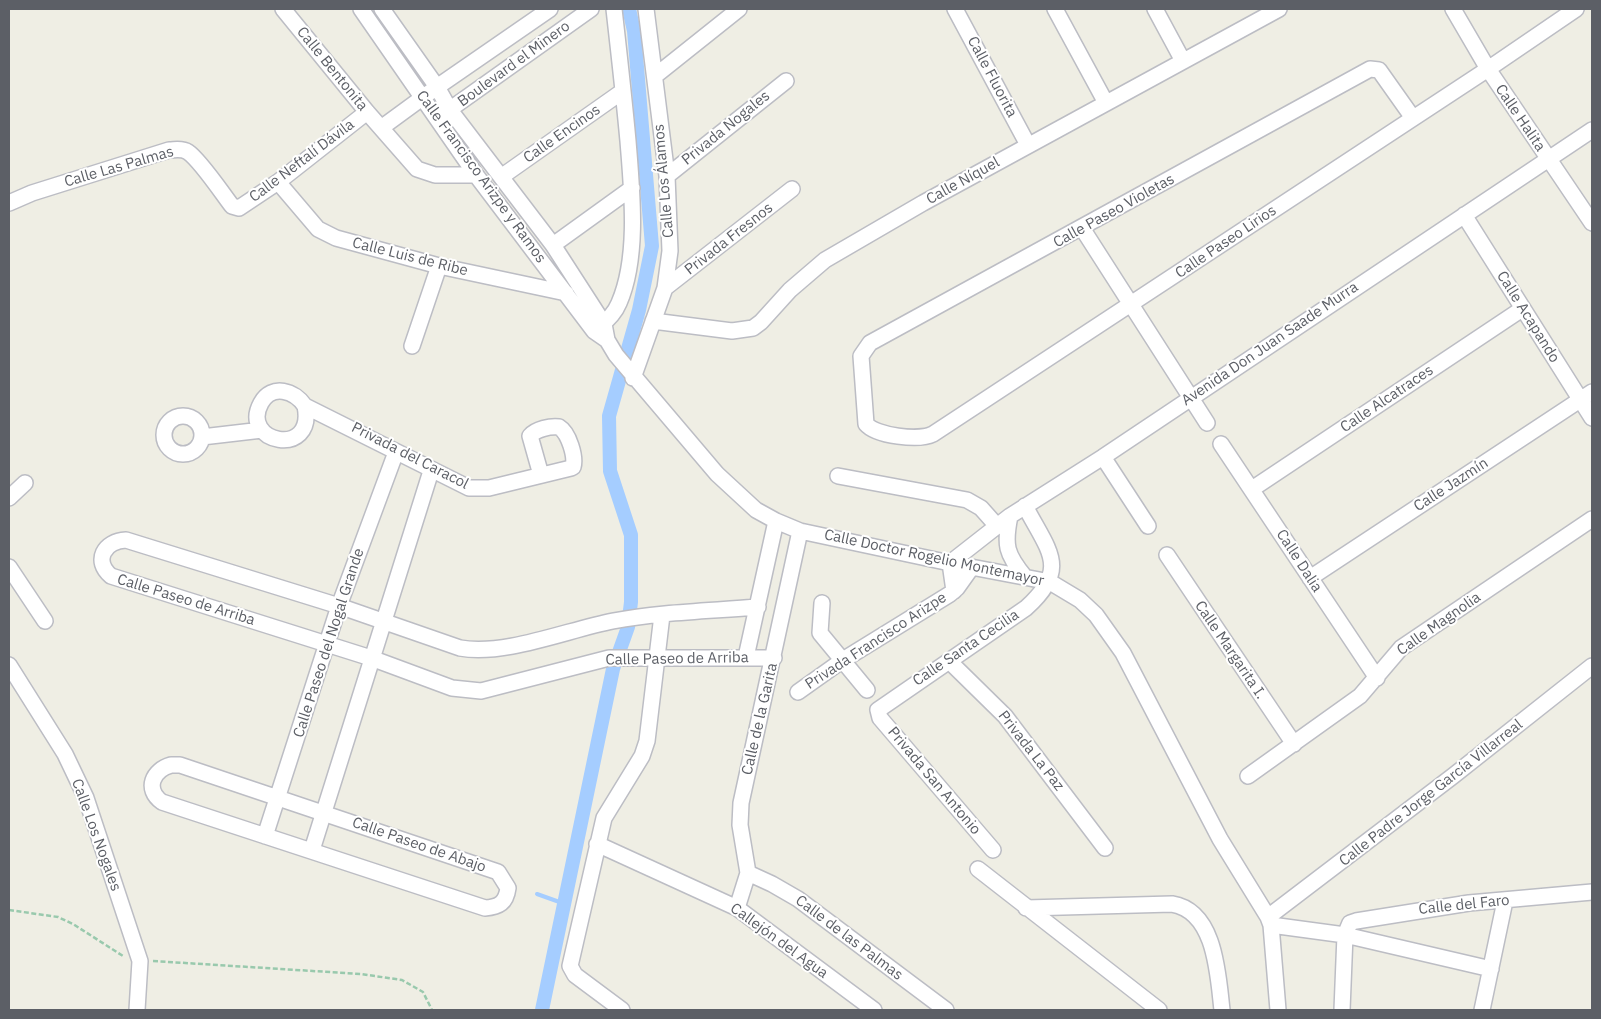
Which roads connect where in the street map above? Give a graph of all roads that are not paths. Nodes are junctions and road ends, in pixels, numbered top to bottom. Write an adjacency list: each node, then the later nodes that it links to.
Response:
1 (282, 9): 25 (street, Calle Bentonita)
2 (361, 9): 22 (street, Calle Francisco Arizpe y Ramos)
3 (550, 9): 20 (street, Boulevard el Minero)
4 (591, 9): 24 (street, Boulevard el Minero)
5 (614, 9): 21 (street)
6 (646, 9): 18 (street, Calle Los Álamos)
7 (739, 9): 18 (street)
8 (955, 9): 30 (street, Calle Fluorita)
9 (1055, 9): 23 (street)
10 (1155, 9): 16 (street)
11 (1278, 9): 15 (street, Calle Níquel)
12 (1453, 9): 17 (street, Calle Halita)
13 (388, 11): 20 (street, Calle Francisco Arizpe y Ramos)
14 (1566, 12): 17 (street, Calle Paseo Lirios)
15 (1256, 14): 16 (street, Calle Níquel)
16 (1183, 61): 23 (street, Calle Níquel)
17 (1488, 69): 26 (street, Calle Paseo Lirios); 31 (street, Calle Halita)
18 (655, 76): 33 (street, Calle Los Álamos)
19 (786, 81): 33 (street, Privada Nogales)
20 (436, 87): 22 (street, Boulevard el Minero); 24 (street, Calle Francisco Arizpe y Ramos)
21 (623, 91): 34 (street, Calle Encinos); 36 (street)
22 (423, 96): 27 (street, Calle Francisco Arizpe y Ramos); 28 (street)
23 (1106, 104): 30 (street, Calle Níquel)
24 (450, 110): 27 (street, Boulevard el Minero); 34 (street, Calle Francisco Arizpe y Ramos)
25 (367, 112): 28 (street, Calle Bentonita); 35 (street, Calle Neftalí Dávila)
26 (1413, 118): 42 (street, Calle Paseo Violetas); 47 (street, Calle Paseo Lirios)
27 (437, 119): 32 (street, Calle Francisco Arizpe y Ramos)
28 (381, 128): 32 (street, Calle Bentonita)
29 (1592, 130): 31 (street, Avenida Don Juan Saade Murra)
30 (1028, 145): 49 (street, Calle Níquel)
31 (1548, 159): 40 (street, Avenida Don Juan Saade Murra); 41 (street, Calle Halita)
32 (476, 174): 46 (street, Calle Francisco Arizpe y Ramos)
33 (666, 176): 45 (street, Calle Los Álamos)
34 (501, 177): 43 (street, Calle Francisco Arizpe y Ramos)
35 (278, 182): 39 (street, Calle Neftalí Dávila); 44 (street, Calle Luis de Ribe)
36 (632, 188): 43 (street); 50 (street)
37 (792, 189): 45 (street, Privada Fresnos)
38 (9, 203): 39 (street, Calle Las Palmas)
39 (236, 208)
40 (1464, 215): 48 (street, Calle Acapando); 54 (street, Avenida Don Juan Saade Murra)
41 (1592, 223)
42 (1082, 228): 47 (street); 58 (street, Calle Paseo Violetas)
43 (553, 245): 50 (street, Calle Francisco Arizpe y Ramos)
44 (439, 266): 46 (street, Calle Luis de Ribe); 51 (street)
45 (665, 288): 49 (street, Calle Los Álamos)
46 (566, 293): 50 (street, Calle Francisco Arizpe y Ramos)
47 (1130, 306): 54 (street); 58 (street, Calle Paseo Lirios)
48 (1522, 309): 53 (street, Calle Acapando); 68 (street, Calle Alcatraces)
49 (653, 321): 52 (street, Calle Los Álamos)
50 (599, 327): 52 (street, Calle Francisco Arizpe y Ramos)
51 (412, 346)
52 (631, 375): 73 (street, Calle Doctor Rogelio Montemayor)
53 (1586, 396): 56 (street, Calle Acapando); 82 (street, Calle Jazmín)
54 (1190, 397): 57 (street); 63 (street, Avenida Don Juan Saade Murra)
55 (305, 406): 59 (street); 59 (street, Privada del Caracol); 62 (street, Privada del Caracol)
56 (1592, 418)
57 (1207, 423)
58 (866, 424)
59 (262, 430): 60 (street)
60 (202, 437)
61 (1222, 444): 68 (street, Calle Dalia)
62 (396, 452): 64 (street, Privada del Caracol); 86 (street, Calle Paseo del Nogal Grande)
63 (1102, 457): 70 (street, Avenida Don Juan Saade Murra); 75 (street)
64 (431, 471): 65 (street, Privada del Caracol); 90 (street)
65 (541, 475): 65 (street, Privada del Caracol)
66 (838, 476): 74 (street)
67 (25, 483): 69 (street)
68 (1252, 488): 82 (street, Calle Dalia)
69 (9, 498)
70 (1025, 506): 71 (street, Avenida Don Juan Saade Murra); 83 (street)
71 (1010, 516): 74 (street, Avenida Don Juan Saade Murra); 81 (street)
72 (1592, 519): 100 (street, Calle Magnolia)
73 (776, 521): 76 (street, Calle Doctor Rogelio Montemayor); 87 (street, Calle de la Garita)
74 (997, 526): 78 (street, Avenida Don Juan Saade Murra)
75 (1148, 526)
76 (800, 530): 78 (street, Calle Doctor Rogelio Montemayor); 95 (street, Calle de la Garita)
77 (1167, 555): 104 (street, Calle Margarita I.)
78 (950, 563): 80 (street, Calle Doctor Rogelio Montemayor); 84 (street, Privada Francisco Arizpe)
79 (9, 567): 89 (street)
80 (972, 567): 81 (street, Calle Doctor Rogelio Montemayor); 84 (street, Privada Francisco Arizpe)
81 (1025, 577): 83 (street, Calle Doctor Rogelio Montemayor)
82 (1310, 578): 100 (street, Calle Dalia)
83 (1050, 582): 97 (street, Calle Santa Cecilia); 119 (street, Calle Doctor Rogelio Montemayor)
84 (954, 591): 96 (street, Privada Francisco Arizpe)
85 (822, 603): 96 (street)
86 (339, 606): 90 (street, Calle Paseo de Arriba); 91 (street, Calle Paseo del Nogal Grande); 91 (street, Calle Paseo de Arriba)
87 (758, 607): 88 (street, Calle Paseo de Arriba); 93 (street, Calle de la Garita)
88 (662, 616): 90 (street, Calle Paseo de Arriba); 92 (street)
89 (45, 621)
90 (384, 621): 94 (street)
91 (328, 644): 94 (street, Calle Paseo de Arriba); 106 (street, Calle Paseo del Nogal Grande)
92 (657, 657): 93 (street, Calle Paseo de Arriba); 94 (street, Calle Paseo de Arriba); 109 (street)
93 (746, 657): 95 (street, Calle Paseo de Arriba)
94 (371, 658): 107 (street)
95 (774, 658): 114 (street, Calle de la Garita)
96 (844, 660): 101 (street); 102 (street, Privada Francisco Arizpe)
97 (949, 661): 103 (street, Calle Santa Cecilia); 110 (street, Privada La Paz)
98 (9, 664): 122 (street, Calle Los Nogales)
99 (1592, 666): 119 (street, Calle Padre Jorge García Villarreal)
100 (1377, 678): 104 (street, Calle Magnolia)
101 (867, 690)
102 (798, 692)
103 (878, 710): 112 (street, Privada San Antonio)
104 (1294, 744): 105 (street, Calle Magnolia)
105 (1248, 776)
106 (277, 799): 107 (street, Calle Paseo de Abajo); 108 (street, Calle Paseo del Nogal Grande); 108 (street, Calle Paseo de Abajo)
107 (323, 812): 111 (street); 111 (street, Calle Paseo de Abajo)
108 (265, 836): 111 (street, Calle Paseo de Abajo)
109 (597, 844): 117 (street, Callejón del Agua); 123 (street)
110 (1105, 848)
111 (312, 850)
112 (993, 850)
113 (978, 869): 118 (street)
114 (748, 873): 117 (street, Calle de la Garita); 125 (street, Calle de las Palmas)
115 (1592, 892): 116 (street, Calle del Faro)
116 (1505, 901): 120 (street, Calle del Faro); 121 (street)
117 (737, 908): 124 (street, Callejón del Agua)
118 (1026, 908): 126 (street); 127 (street)
119 (1270, 921): 120 (street); 128 (street)
120 (1344, 935): 121 (street); 129 (street)
121 (1491, 969): 130 (street)
122 (138, 1010)
123 (622, 1010)
124 (874, 1010)
125 (946, 1010)
126 (1159, 1010)
127 (1222, 1010)
128 (1278, 1010)
129 (1342, 1010)
130 (1482, 1010)

